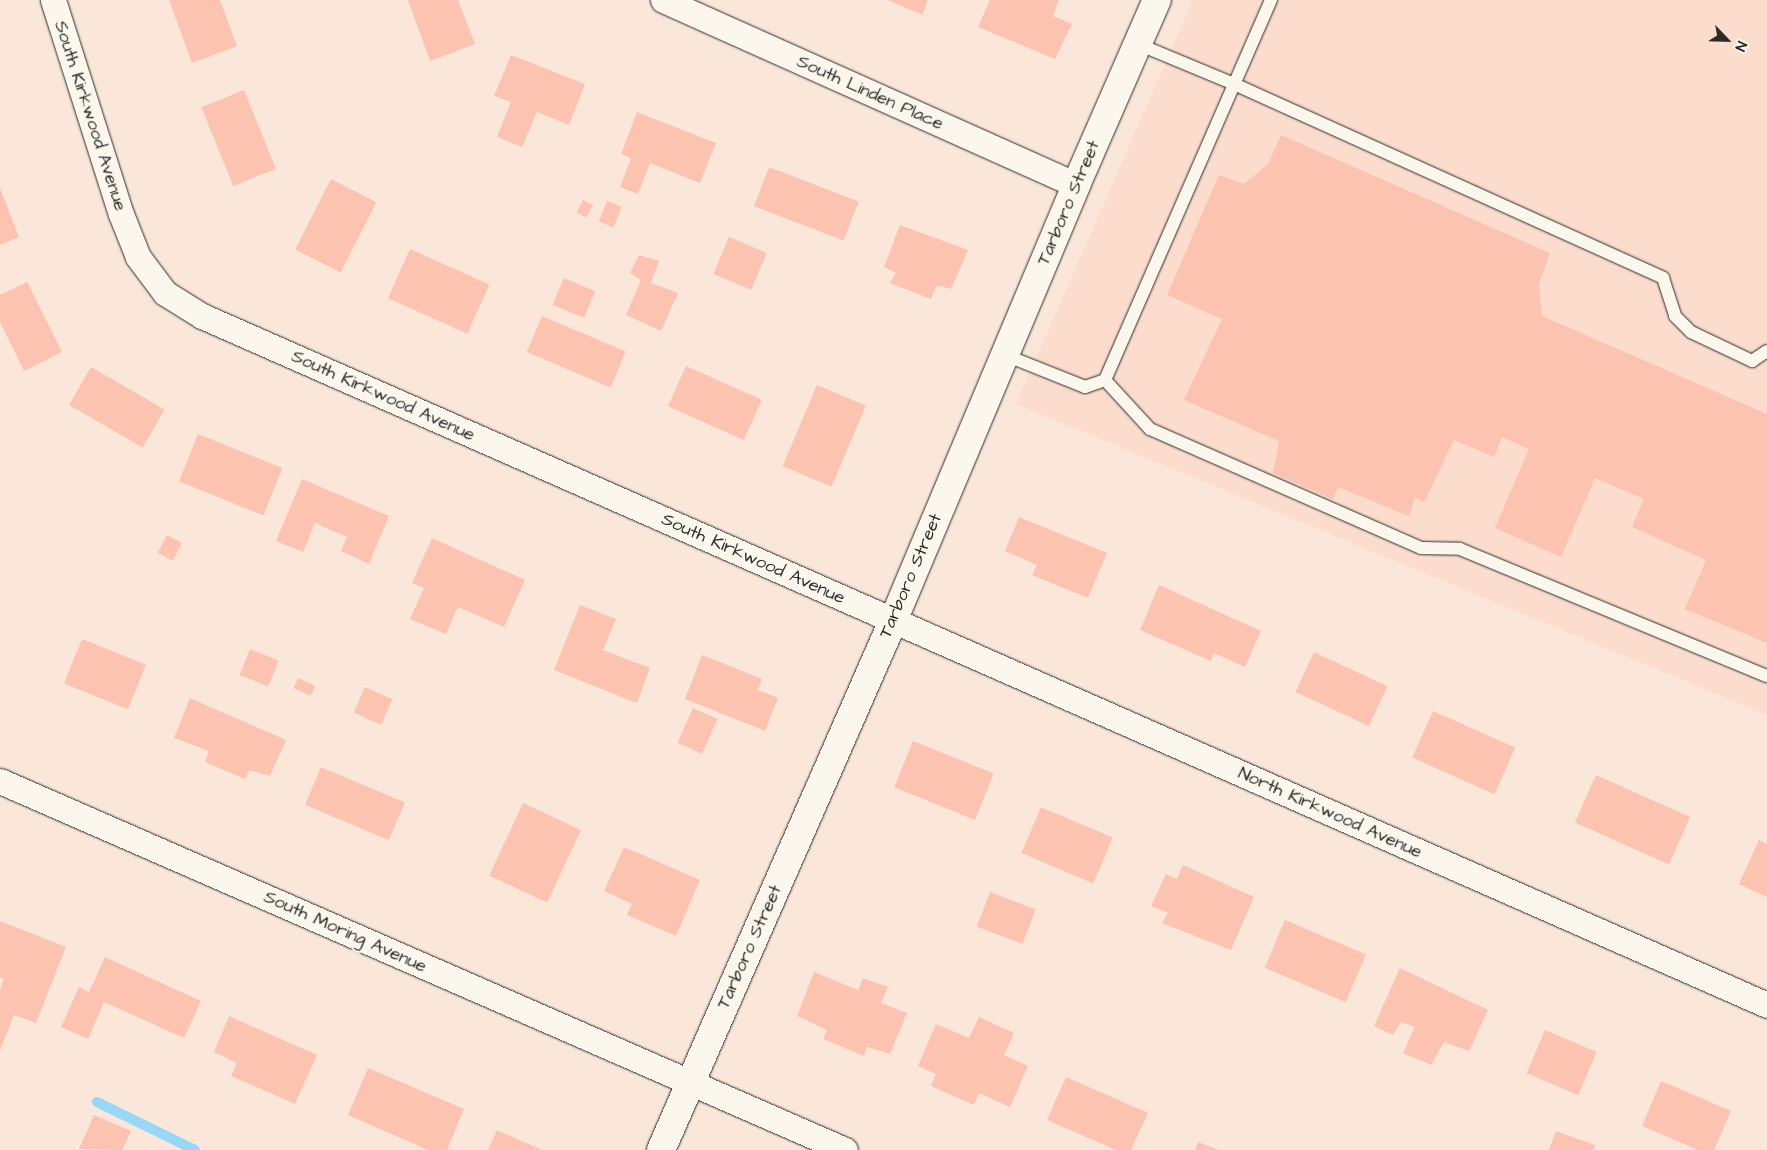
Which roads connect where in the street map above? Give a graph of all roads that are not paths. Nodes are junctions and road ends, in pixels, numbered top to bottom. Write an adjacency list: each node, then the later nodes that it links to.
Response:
1 (53, 0): 11 (street, South Kirkwood Avenue)
2 (663, 0): 7 (street, South Linden Place)
3 (1157, 0): 5 (street, Tarboro Street)
4 (1271, 0): 6 (lane)
5 (1138, 44): 6 (lane); 7 (street, Tarboro Street)
6 (1234, 84): 8 (lane); 10 (lane)
7 (1076, 185): 9 (street, Tarboro Street)
8 (1767, 351)
9 (1005, 355): 10 (lane); 11 (street, Tarboro Street)
10 (1105, 380): 12 (lane)
11 (893, 620): 14 (street, North Kirkwood Avenue); 15 (street, Tarboro Street)
12 (1767, 676)
13 (0, 781): 15 (street, South Moring Avenue)
14 (1767, 1005)
15 (691, 1082): 16 (street, Tarboro Street); 17 (street, South Moring Avenue)
16 (661, 1150)
17 (845, 1150)

